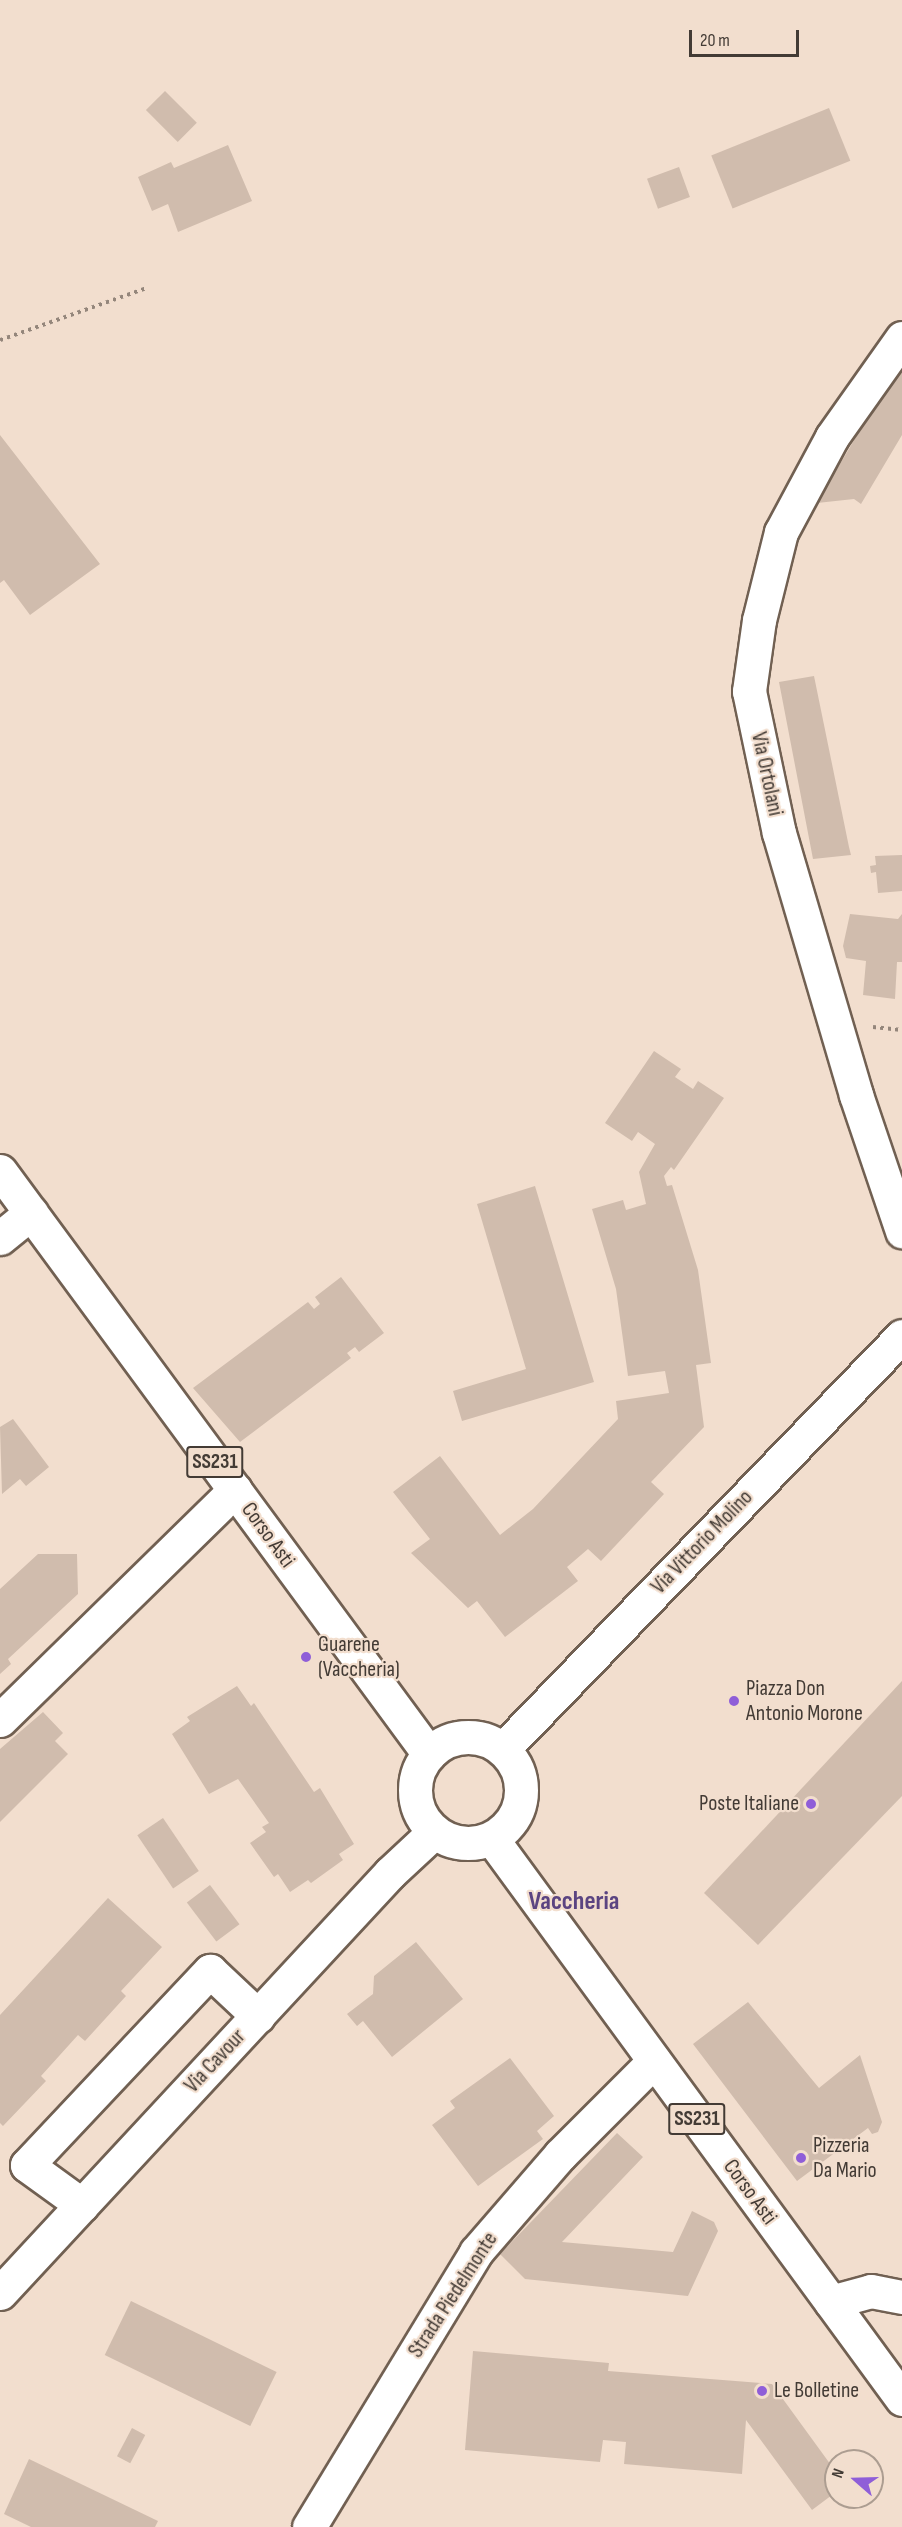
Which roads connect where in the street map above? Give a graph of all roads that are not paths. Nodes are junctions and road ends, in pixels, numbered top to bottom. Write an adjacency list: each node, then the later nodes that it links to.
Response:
1 (902, 338): 4 (street, Via Ortolani)
2 (0, 1171): 3 (street, Corso Asti / SS231)
3 (31, 1213): 5 (street); 7 (street, Corso Asti / SS231)
4 (902, 1231)
5 (0, 1238)
6 (902, 1336): 9 (street, Via Vittorio Molino)
7 (235, 1490): 8 (street); 10 (street, Corso Asti / SS231)
8 (0, 1720)
9 (503, 1749): 10 (street); 12 (street)
10 (429, 1754): 11 (street)
11 (434, 1832): 12 (street); 13 (street, Via Cavour)
12 (492, 1839): 14 (street, Corso Asti / SS231)
13 (258, 2016): 15 (street, Via Cavour); 15 (street)
14 (654, 2061): 18 (street, Corso Asti / SS231); 20 (street, Strada Piedelmonte)
15 (82, 2205): 16 (street, Via Cavour)
16 (0, 2293)
17 (902, 2297): 18 (street)
18 (831, 2302): 19 (street, Corso Asti / SS231)
19 (902, 2399)
20 (309, 2527)

